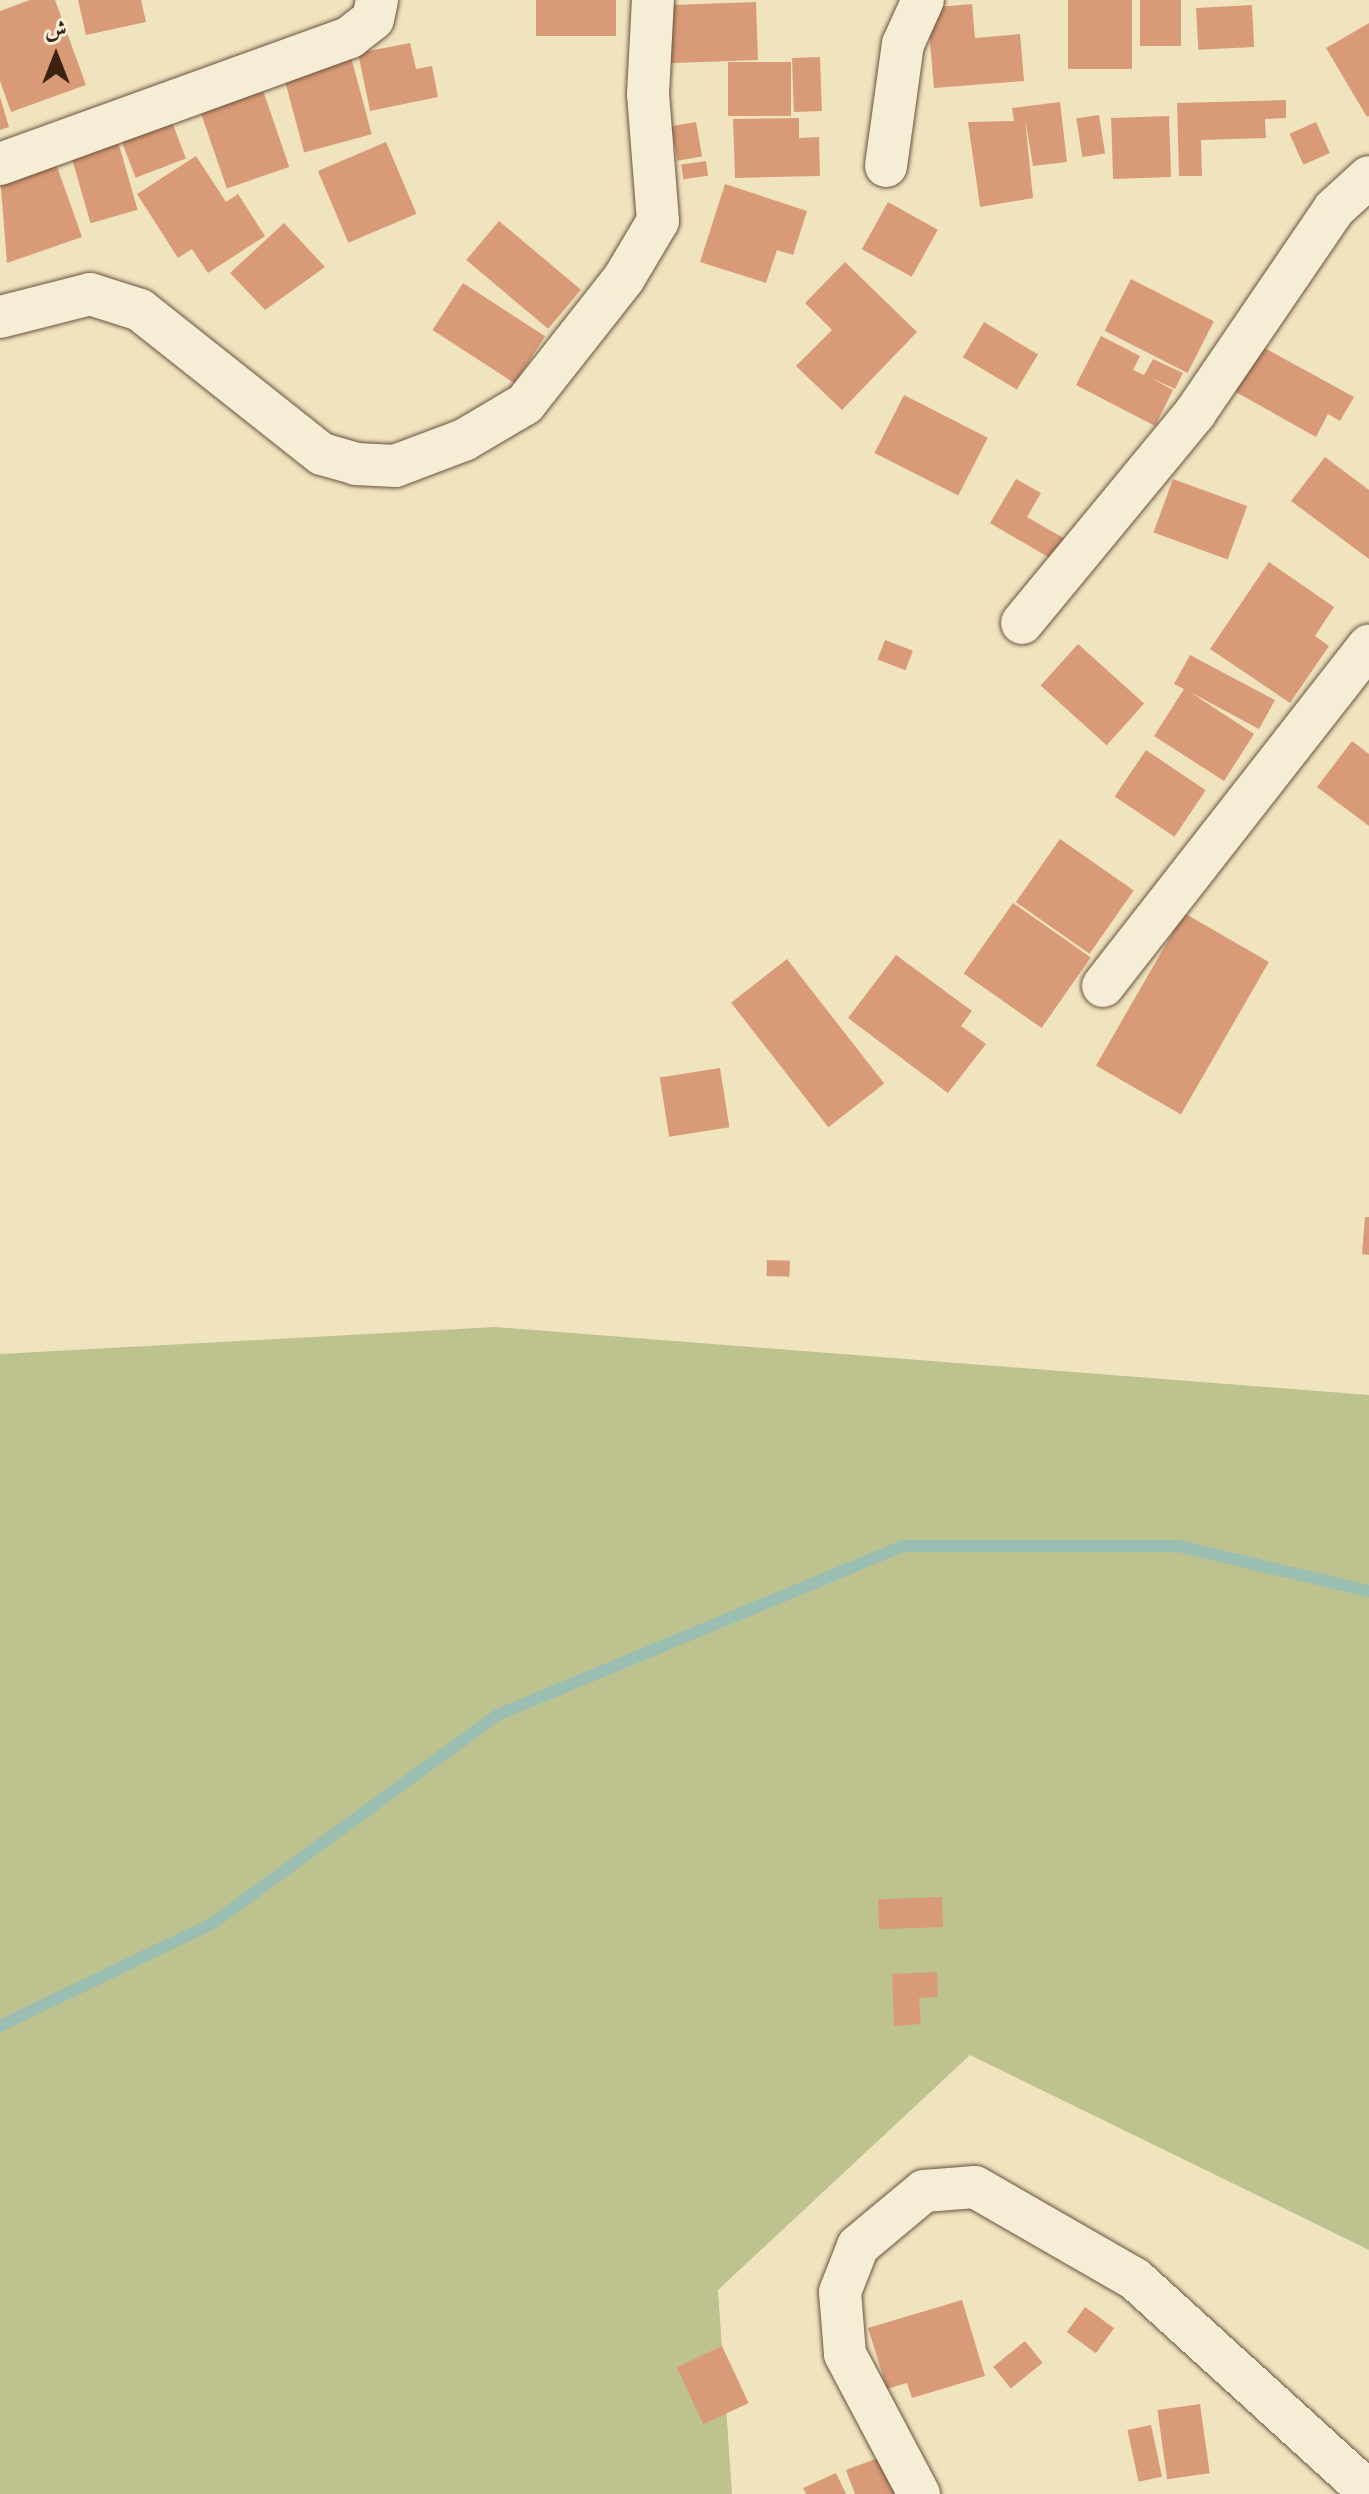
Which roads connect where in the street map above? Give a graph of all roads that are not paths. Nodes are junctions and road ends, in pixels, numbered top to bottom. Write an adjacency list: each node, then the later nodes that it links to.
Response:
1 (377, 0): 4 (street)
2 (653, 0): 7 (street)
3 (923, 0): 5 (street)
4 (0, 164)
5 (886, 166)
6 (1369, 177): 8 (street)
7 (0, 317)
8 (1022, 623)
9 (1369, 645): 10 (street)
10 (1103, 986)
11 (1369, 2492): 12 (street)
12 (919, 2494)

